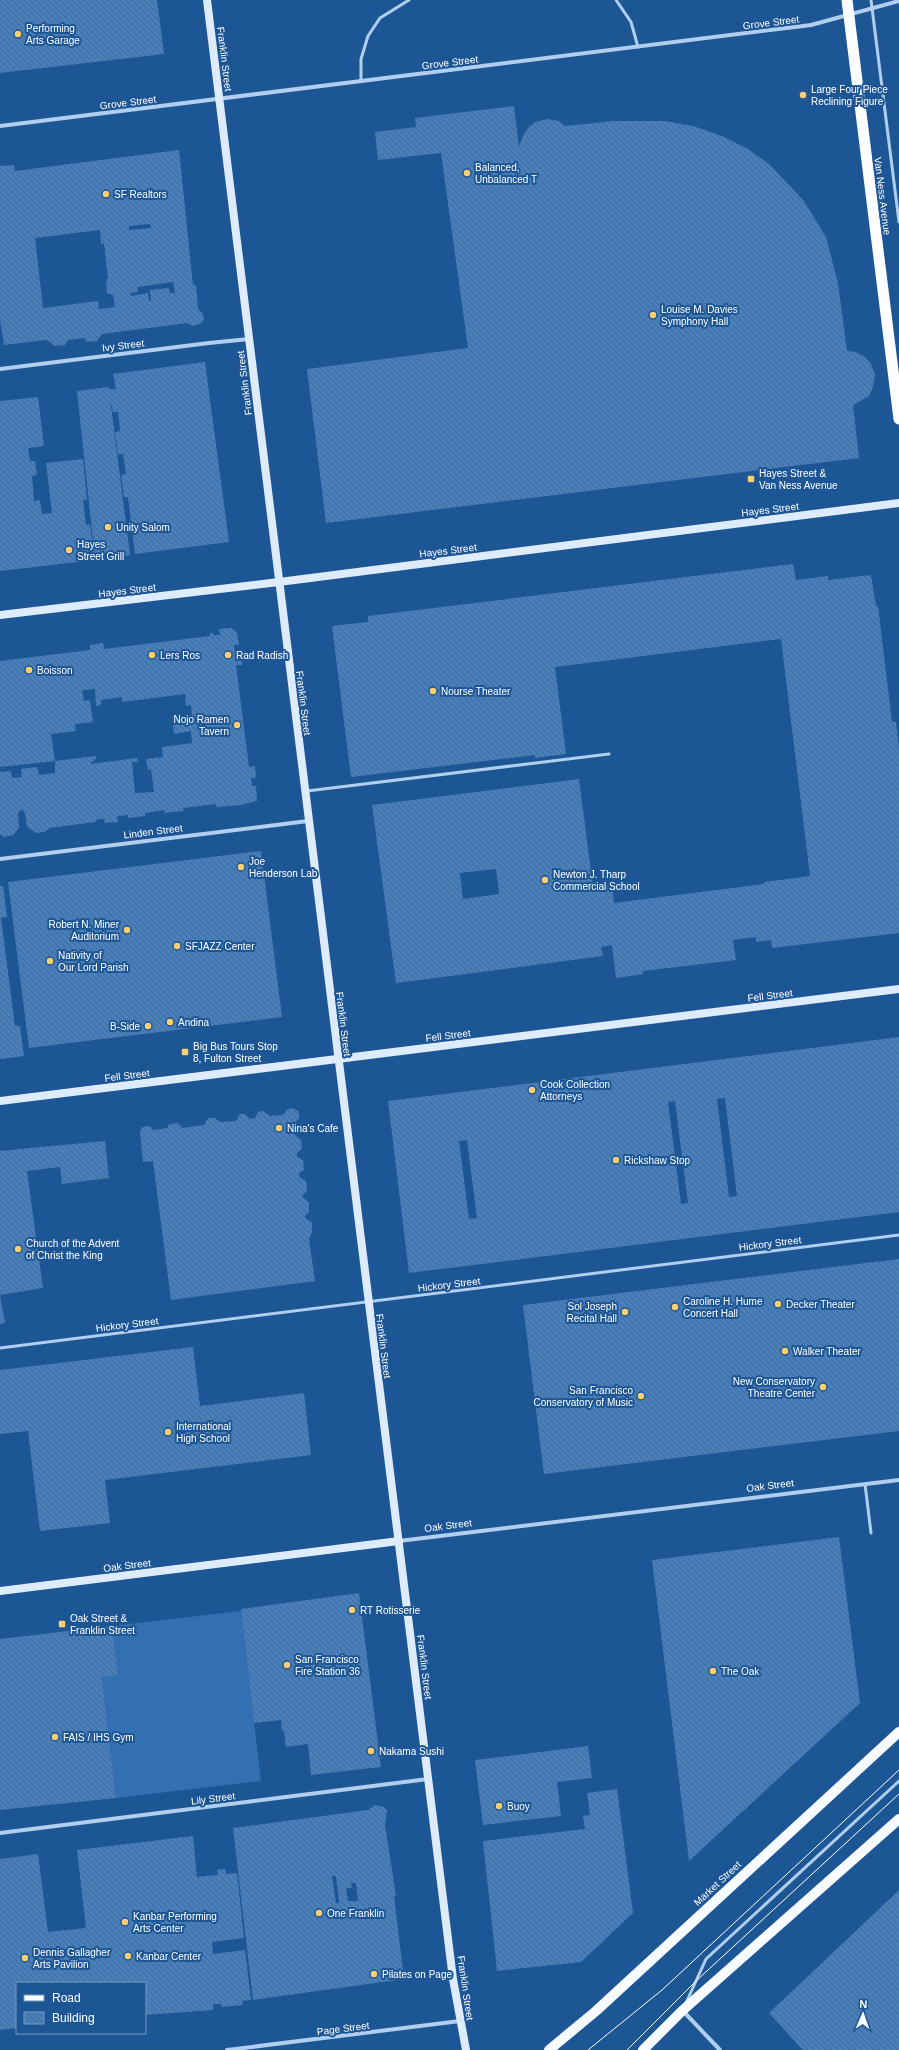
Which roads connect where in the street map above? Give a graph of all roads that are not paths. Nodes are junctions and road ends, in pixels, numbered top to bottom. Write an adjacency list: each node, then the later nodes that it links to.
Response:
1 (207, 0): 11 (main road, Franklin Street)
2 (409, 0): 10 (lane)
3 (616, 0): 9 (lane)
4 (847, 0): 8 (highway, Van Ness Avenue)
5 (871, 0): 7 (lane)
6 (899, 1): 7 (street, Grove Street)
7 (872, 8): 8 (street, Grove Street); 13 (lane)
8 (849, 15): 9 (street, Grove Street); 16 (highway, Van Ness Avenue)
9 (638, 47): 10 (street, Grove Street)
10 (361, 81): 11 (street, Grove Street)
11 (220, 99): 12 (street, Grove Street); 14 (main road, Franklin Street)
12 (0, 126)
13 (899, 222)
14 (249, 339): 15 (street, Ivy Street); 18 (main road, Franklin Street)
15 (0, 369)
16 (899, 419)
17 (899, 503): 18 (main road, Hayes Street)
18 (279, 582): 19 (main road, Hayes Street); 21 (main road, Franklin Street)
19 (0, 615)
20 (609, 754): 21 (lane)
21 (305, 792): 22 (main road, Franklin Street)
22 (308, 820): 23 (street, Linden Street); 25 (main road, Franklin Street)
23 (0, 859)
24 (899, 989): 25 (main road, Fell Street)
25 (338, 1059): 26 (main road, Fell Street); 28 (main road, Franklin Street)
26 (0, 1101)
27 (899, 1235): 28 (lane, Hickory Street)
28 (369, 1302): 29 (lane, Hickory Street); 33 (main road, Franklin Street)
29 (0, 1348)
30 (899, 1480): 31 (street, Oak Street)
31 (865, 1484): 32 (lane); 33 (street, Oak Street)
32 (871, 1533)
33 (399, 1541): 34 (main road, Oak Street); 36 (main road, Franklin Street)
34 (0, 1591)
35 (899, 1732): 44 (main road, Market Street)
36 (429, 1779): 39 (street, Lily Street); 41 (main road, Franklin Street)
37 (899, 1781): 40 (lane)
38 (899, 1819): 40 (main road)
39 (0, 1833)
40 (683, 2010): 45 (main road); 46 (street)
41 (460, 2021): 42 (street, Page Street); 43 (main road, Franklin Street)
42 (227, 2050)
43 (466, 2050)
44 (549, 2050)
45 (643, 2050)
46 (720, 2050)

